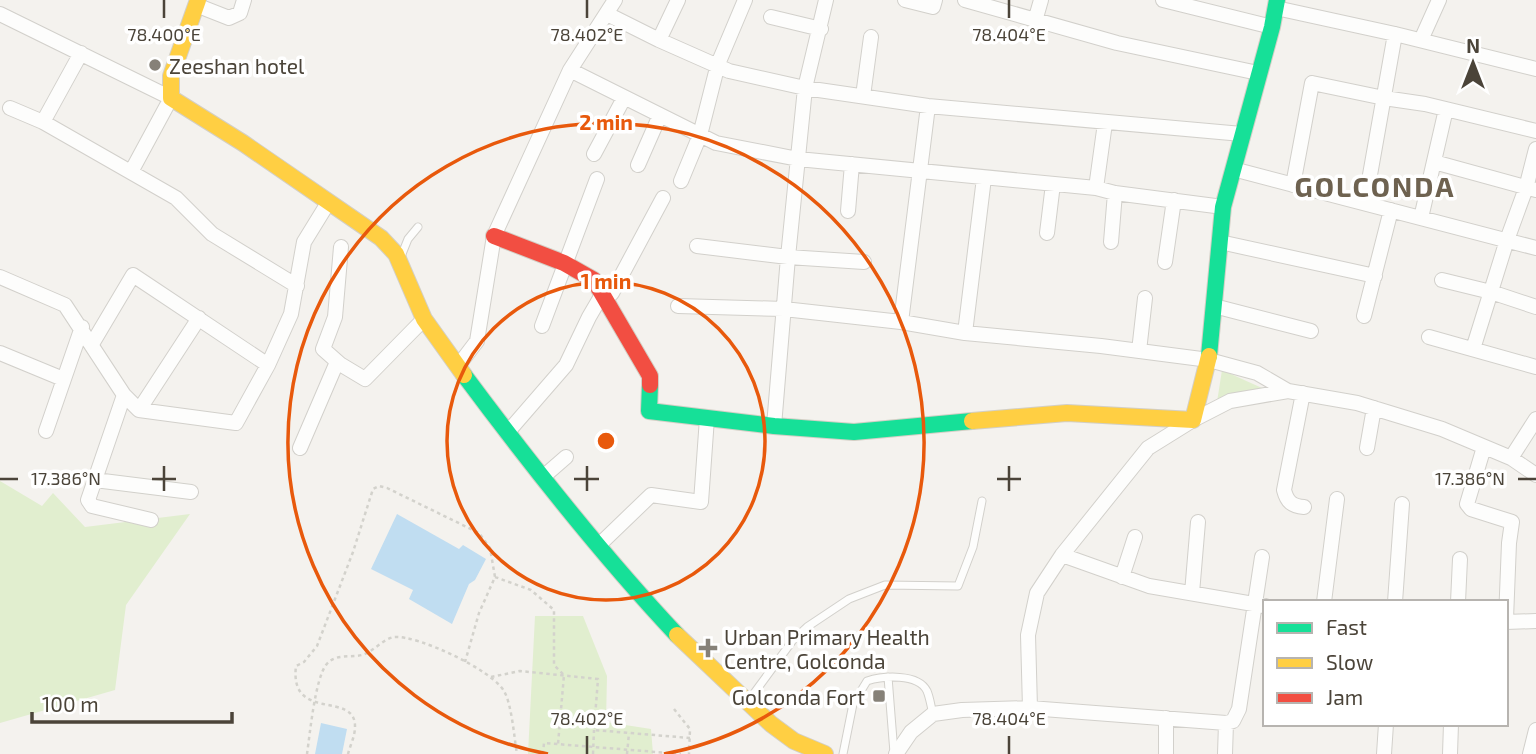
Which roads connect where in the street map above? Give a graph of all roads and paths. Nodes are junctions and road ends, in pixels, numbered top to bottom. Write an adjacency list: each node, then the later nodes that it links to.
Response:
1 (244, 0): 12 (street)
2 (615, 0): 14 (street)
3 (678, 0): 22 (street)
4 (745, 0): 25 (street)
5 (826, 0): 19 (street)
6 (905, 0): 7 (street)
7 (935, 0)
8 (965, 0): 17 (street)
9 (1041, 0): 17 (street)
10 (1163, 0): 18 (street)
11 (1439, 0): 23 (street)
12 (197, 2): 31 (street)
13 (1276, 4): 18 (street); 20 (street)
14 (607, 14): 22 (street); 26 (street)
15 (772, 17): 19 (street)
16 (1, 18): 24 (street)
17 (1035, 21): 28 (street)
18 (1272, 27): 28 (street)
19 (821, 29): 29 (street)
20 (1395, 34): 23 (street); 33 (street)
21 (871, 37): 30 (street)
22 (659, 40): 25 (street)
23 (1421, 40): 27 (street)
24 (81, 53): 31 (street); 38 (street)
25 (718, 64): 29 (street); 42 (street)
26 (570, 69): 32 (street); 70 (street)
27 (1536, 69)
28 (1258, 73): 41 (street)
29 (806, 88): 30 (street); 45 (street)
30 (863, 96): 34 (street)
31 (171, 98): 51 (street); 62 (street)
32 (624, 98): 37 (street); 44 (street)
33 (1384, 98): 36 (street); 56 (street); 63 (street)
34 (928, 106): 39 (street); 50 (street)
35 (10, 108): 38 (street)
36 (1446, 109): 40 (street); 46 (street)
37 (660, 115): 42 (street); 47 (street)
38 (43, 122): 51 (street)
39 (1105, 123): 41 (street); 57 (street)
40 (1536, 131)
41 (1242, 134): 49 (street)
42 (700, 135): 45 (street); 54 (street)
43 (1536, 149): 58 (street)
44 (594, 154)
45 (798, 159): 48 (street); 77 (street)
46 (1434, 162): 58 (street); 67 (street)
47 (638, 164)
48 (852, 164): 50 (street); 66 (street)
49 (1233, 169): 56 (street); 64 (street)
50 (922, 170): 52 (street); 96 (street)
51 (131, 172): 85 (street)
52 (984, 178): 55 (street); 100 (street)
53 (597, 179): 81 (street)
54 (681, 181)
55 (1053, 184): 57 (street); 69 (street)
56 (1293, 185): 63 (street)
57 (1096, 188): 59 (street)
58 (1531, 189): 71 (street)
59 (1115, 193): 61 (street); 72 (street)
60 (663, 198): 87 (street)
61 (1174, 200): 64 (street); 79 (street)
62 (328, 203): 80 (street); 85 (street)
63 (1366, 203): 65 (street)
64 (1223, 207): 73 (street)
65 (1391, 210): 67 (street); 82 (street)
66 (848, 211)
67 (1422, 218): 71 (street)
68 (418, 227): 80 (lane)
69 (1047, 233)
70 (494, 236): 81 (street); 109 (street)
71 (1507, 240): 76 (street); 86 (street)
72 (1111, 242)
73 (1220, 242): 82 (street); 90 (street)
74 (697, 246): 77 (street)
75 (341, 247): 107 (street)
76 (1536, 248)
77 (788, 257): 78 (street); 92 (street)
78 (864, 261)
79 (1165, 261)
80 (400, 262): 95 (street)
81 (564, 264): 87 (street); 97 (street)
82 (1375, 276): 93 (street)
83 (0, 277): 98 (street)
84 (1442, 280): 86 (street)
85 (297, 286): 108 (street)
86 (1491, 292): 91 (street); 103 (street)
87 (605, 296): 116 (street); 121 (street)
88 (1145, 298): 104 (street)
89 (678, 306): 92 (street)
90 (1214, 306): 99 (street); 106 (street)
91 (1536, 307)
92 (783, 309): 96 (street); 119 (street)
93 (1364, 317)
94 (199, 318): 102 (street); 108 (street); 115 (street)
95 (424, 319): 107 (street); 109 (street)
96 (901, 322): 100 (street)
97 (542, 326)
98 (82, 327): 102 (street); 111 (street)
99 (1311, 331)
100 (965, 333): 104 (street)
101 (1429, 337): 103 (street)
102 (92, 344): 113 (street)
103 (1473, 349): 110 (street)
104 (1139, 351): 106 (street)
105 (0, 353): 111 (street)
106 (1209, 360): 112 (street); 118 (street)
107 (337, 362): 123 (street)
108 (268, 365): 115 (street)
109 (458, 366): 121 (street)
110 (1536, 367)
111 (64, 379): 120 (street)
112 (1296, 392): 114 (street); 118 (street); 134 (street)
113 (124, 395): 115 (street); 129 (street)
114 (1374, 408): 122 (street); 124 (street)
115 (139, 410)
116 (707, 418): 119 (street); 138 (street)
117 (1536, 419): 126 (street)
118 (1193, 420): 119 (street); 139 (street)
119 (774, 426)
120 (46, 431)
121 (507, 433): 128 (street)
122 (1483, 447): 126 (street); 148 (street)
123 (300, 448)
124 (1367, 448)
125 (566, 457): 128 (street)
126 (1511, 458): 127 (street)
127 (1536, 475)
128 (542, 477): 138 (street)
129 (95, 480): 130 (street); 135 (street)
130 (191, 492)
131 (1337, 499): 145 (street)
132 (982, 500): 156 (lane)
133 (1402, 504): 146 (street)
134 (1304, 507)
135 (151, 520)
136 (1198, 522): 144 (street)
137 (1135, 537): 143 (street)
138 (598, 546): 156 (street)
139 (1062, 555): 143 (street); 158 (street)
140 (1262, 557): 149 (street)
141 (1460, 559): 147 (street)
142 (495, 577): 152 (path); 153 (path); 157 (path)
143 (1122, 577): 144 (street)
144 (1192, 593): 149 (street)
145 (1324, 600)
146 (1395, 600)
147 (1458, 600)
148 (1507, 600)
149 (1260, 605): 162 (street)
150 (1508, 620): 151 (street)
151 (1536, 621)
152 (465, 662): 154 (path); 157 (path)
153 (564, 676): 154 (path); 165 (path); 169 (path)
154 (491, 677): 175 (path)
155 (888, 677): 160 (lane); 181 (lane); 182 (lane)
156 (747, 702): 180 (street)
157 (314, 703): 173 (path); 174 (path)
158 (1030, 708): 160 (street); 161 (street)
159 (674, 709): 168 (path)
160 (933, 714): 182 (street)
161 (1166, 718): 162 (street); 183 (street)
162 (1226, 723): 184 (street)
163 (1386, 726): 185 (street)
164 (1451, 726): 186 (street)
165 (594, 730): 167 (path); 170 (path)
166 (1536, 730): 172 (street)
167 (629, 733): 168 (path); 171 (path)
168 (690, 738): 179 (path)
169 (558, 744): 170 (path); 176 (path)
170 (593, 747): 171 (path); 177 (path)
171 (627, 752): 178 (path)
172 (1532, 753)
173 (307, 754)
174 (348, 754)
175 (517, 754)
176 (543, 754)
177 (593, 754)
178 (681, 754)
179 (689, 754)
180 (825, 754)
181 (843, 754)
182 (895, 754)
183 (1166, 754)
184 (1224, 754)
185 (1384, 754)
186 (1450, 754)

